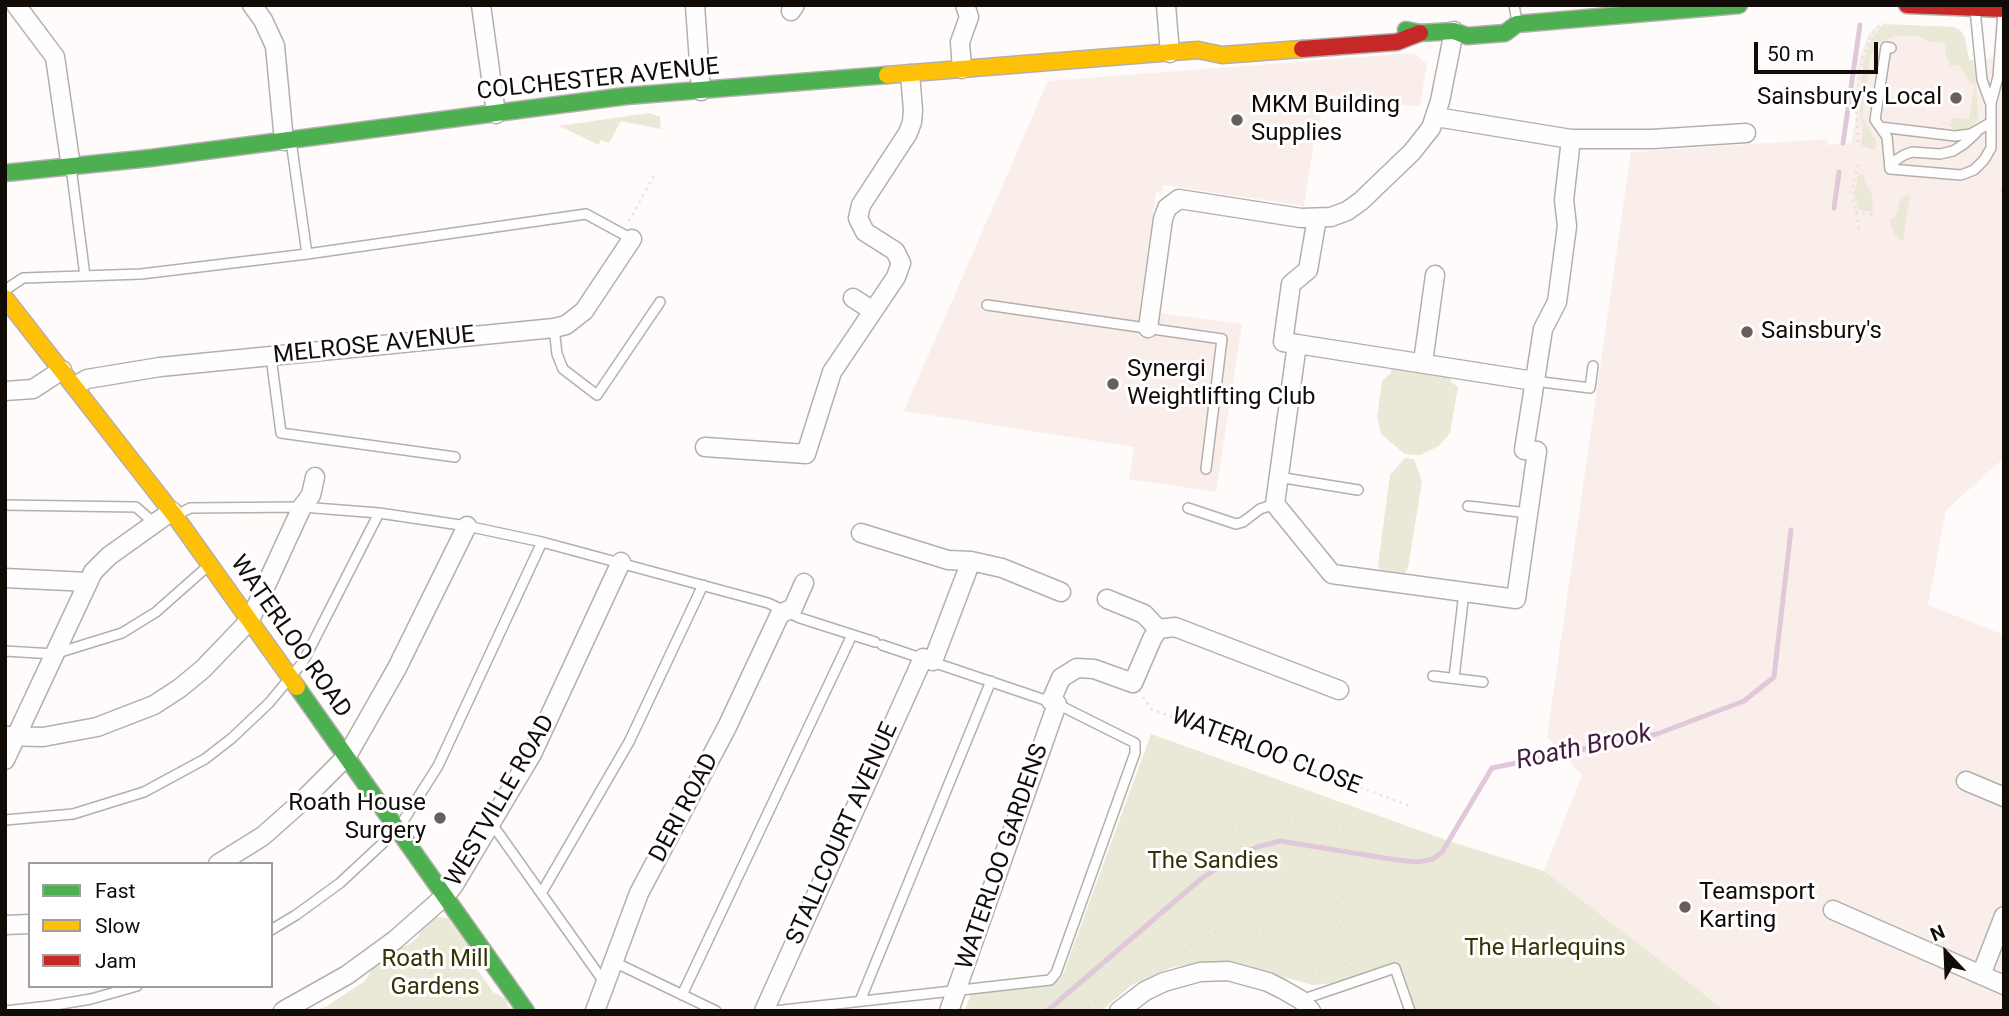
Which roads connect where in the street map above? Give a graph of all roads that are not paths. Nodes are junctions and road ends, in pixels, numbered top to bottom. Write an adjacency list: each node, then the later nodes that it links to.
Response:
1 (16, 5): 30 (street)
2 (251, 5): 29 (street)
3 (481, 5): 21 (street)
4 (695, 5): 18 (street)
5 (965, 5): 16 (street)
6 (1166, 5): 14 (street)
7 (1739, 5): 11 (street, COLCHESTER AVENUE)
8 (1907, 5): 9 (street)
9 (1971, 7): 10 (street); 19 (lane)
10 (2004, 9): 19 (lane)
11 (1628, 10): 12 (street, COLCHESTER AVENUE)
12 (1507, 16): 13 (street, COLCHESTER AVENUE); 13 (street, COLCHESTER AVENUE)
13 (1454, 31): 14 (street, COLCHESTER AVENUE); 22 (street)
14 (1170, 52): 16 (street, COLCHESTER AVENUE)
15 (1887, 59): 20 (lane)
16 (962, 69): 17 (street, COLCHESTER AVENUE)
17 (910, 74): 18 (street, COLCHESTER AVENUE); 43 (street)
18 (701, 91): 21 (street, COLCHESTER AVENUE)
19 (1991, 103): 23 (lane)
20 (1881, 105): 27 (lane); 31 (lane)
21 (496, 114): 29 (street, COLCHESTER AVENUE)
22 (1436, 117): 28 (street); 33 (street)
23 (1990, 123): 25 (lane); 31 (lane)
24 (1935, 127): 27 (lane)
25 (1978, 130): 27 (lane); 31 (lane)
26 (1746, 133): 28 (street)
27 (1949, 135)
28 (1571, 139): 51 (street)
29 (288, 141): 30 (street, COLCHESTER AVENUE); 35 (lane)
30 (71, 167): 32 (street, COLCHESTER AVENUE); 37 (lane)
31 (1890, 169)
32 (5, 173)
33 (1317, 218): 45 (street); 46 (street)
34 (627, 236): 35 (lane); 44 (street, MELROSE AVENUE)
35 (307, 254): 37 (lane)
36 (1435, 275): 48 (street)
37 (85, 276): 38 (lane)
38 (5, 290)
39 (5, 298): 50 (street, WATERLOO ROAD)
40 (853, 298): 43 (street)
41 (660, 302): 44 (lane)
42 (987, 306): 45 (lane)
43 (873, 311): 54 (street)
44 (554, 328): 47 (street, MELROSE AVENUE)
45 (1148, 328): 56 (lane)
46 (1297, 344): 48 (street); 58 (street)
47 (271, 357): 52 (street, MELROSE AVENUE); 55 (lane)
48 (1423, 362): 51 (street)
49 (1593, 366): 51 (lane)
50 (62, 370): 52 (street, WATERLOO ROAD); 53 (street)
51 (1534, 381): 66 (street)
52 (75, 386): 67 (street, WATERLOO ROAD)
53 (5, 391)
54 (705, 447)
55 (454, 457)
56 (1206, 469)
57 (315, 477): 63 (street)
58 (1278, 478): 59 (lane); 60 (street)
59 (1358, 490)
60 (1275, 504): 64 (lane); 80 (street)
61 (5, 505): 68 (lane)
62 (1468, 506): 66 (lane)
63 (302, 507): 65 (lane); 67 (lane); 83 (street)
64 (1188, 508)
65 (379, 513): 69 (lane); 90 (lane)
66 (1528, 513): 80 (street)
67 (173, 514): 68 (street); 74 (street, WATERLOO ROAD)
68 (154, 523): 76 (street)
69 (467, 526): 71 (lane); 97 (street)
70 (861, 533): 72 (street)
71 (542, 542): 73 (lane); 103 (lane)
72 (971, 561): 79 (street); 88 (street, STALLCOURT AVENUE)
73 (621, 562): 78 (lane); 102 (street, WESTVILLE ROAD)
74 (210, 564): 83 (street, WATERLOO ROAD); 87 (lane)
75 (5, 578): 76 (street)
76 (88, 582): 87 (street)
77 (804, 583): 82 (street, DERI ROAD)
78 (704, 585): 82 (lane); 105 (lane)
79 (1061, 592)
80 (1465, 592): 91 (lane)
81 (1107, 599): 84 (street)
82 (786, 611): 85 (lane); 112 (street, DERI ROAD)
83 (250, 620): 90 (street, WATERLOO ROAD); 96 (street)
84 (1158, 629): 94 (street); 95 (street)
85 (852, 635): 88 (lane); 118 (lane)
86 (5, 651): 87 (lane)
87 (54, 654): 96 (street)
88 (928, 659): 92 (lane); 126 (street, STALLCOURT AVENUE)
89 (1433, 676): 91 (lane)
90 (290, 678): 97 (street, WATERLOO ROAD); 101 (lane)
91 (1454, 678): 93 (lane)
92 (991, 681): 95 (lane); 119 (lane)
93 (1483, 682)
94 (1339, 690)
95 (1054, 703): 117 (street, WATERLOO GARDENS); 117 (lane)
96 (11, 736): 98 (street)
97 (347, 757): 103 (street, WATERLOO ROAD); 104 (street)
98 (5, 760)
99 (1966, 781): 100 (street)
100 (2004, 797)
101 (5, 820)
102 (492, 824): 105 (lane); 106 (street, WESTVILLE ROAD)
103 (398, 829): 106 (street, WATERLOO ROAD); 111 (lane)
104 (221, 862)
105 (541, 892): 114 (lane)
106 (446, 895): 122 (street, WESTVILLE ROAD); 123 (street, WATERLOO ROAD)
107 (1833, 910): 113 (street)
108 (2004, 916): 113 (street)
109 (28, 924): 110 (street)
110 (5, 925)
111 (273, 929)
112 (612, 961): 114 (street, DERI ROAD); 118 (lane)
113 (1981, 975): 115 (street)
114 (604, 983): 124 (street, DERI ROAD)
115 (2004, 985)
116 (130, 988): 121 (lane)
117 (956, 990): 119 (lane); 128 (street, WATERLOO GARDENS)
118 (682, 995): 125 (lane)
119 (860, 1001): 127 (lane)
120 (1306, 1006): 129 (street); 130 (lane)
121 (5, 1011)
122 (283, 1011)
123 (526, 1011)
124 (595, 1011)
125 (716, 1011)
126 (764, 1011)
127 (774, 1011)
128 (949, 1011)
129 (1119, 1011)
130 (1410, 1011)

